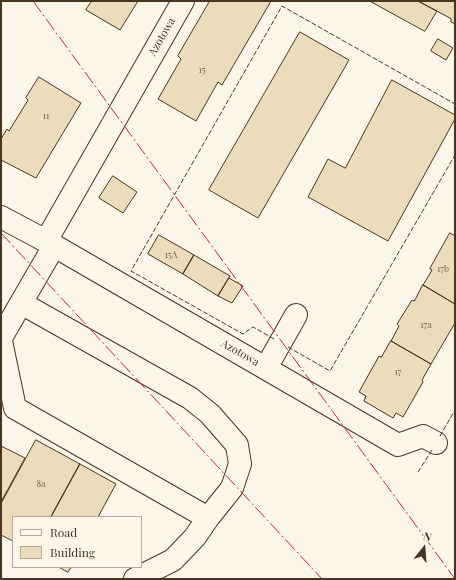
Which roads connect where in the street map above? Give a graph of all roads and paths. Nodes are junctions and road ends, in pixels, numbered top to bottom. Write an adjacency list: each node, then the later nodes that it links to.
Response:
1 (182, 1): 3 (street, Azotowa)
2 (1, 217): 3 (street, Azotowa)
3 (50, 243): 4 (street); 7 (street, Azotowa)
4 (21, 303): 6 (street); 9 (street)
5 (296, 315): 7 (street)
6 (1, 339): 9 (street)
7 (266, 368): 8 (street, Azotowa)
8 (436, 444)
9 (208, 518): 10 (street)
10 (135, 579)

